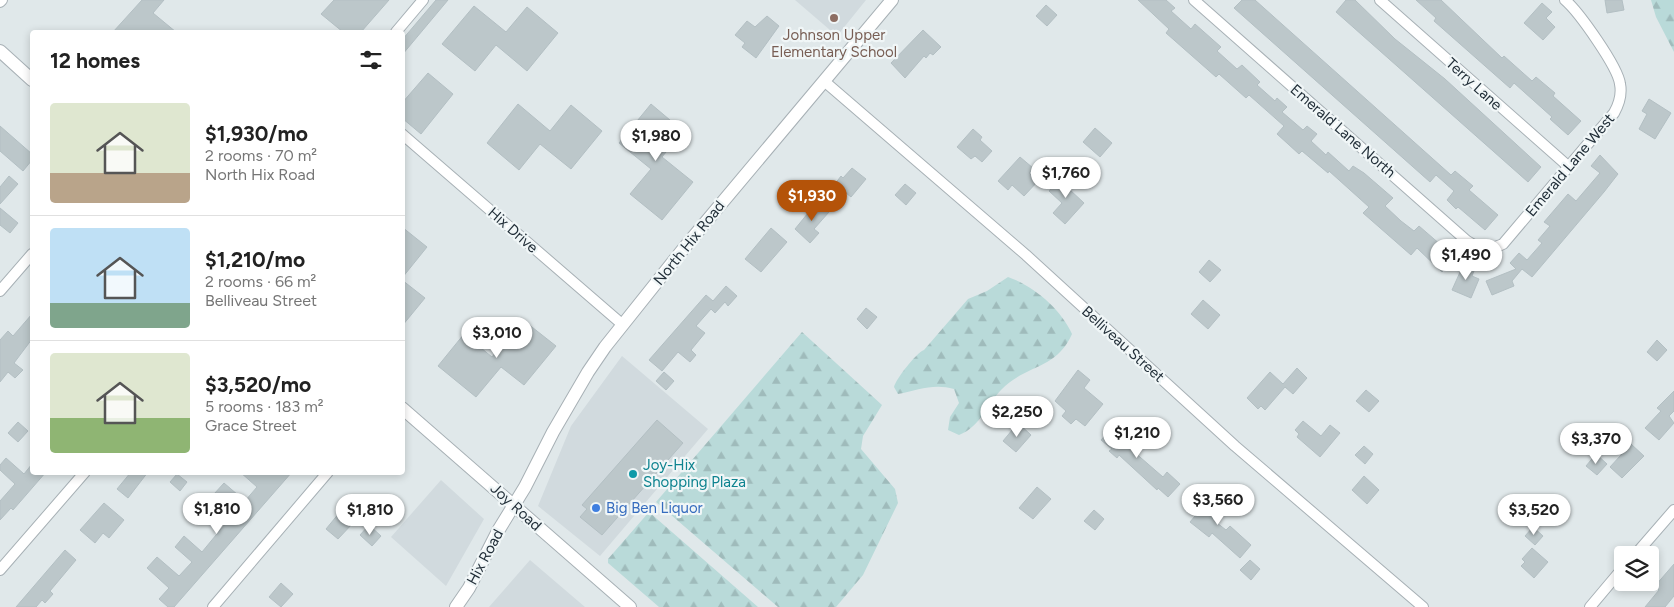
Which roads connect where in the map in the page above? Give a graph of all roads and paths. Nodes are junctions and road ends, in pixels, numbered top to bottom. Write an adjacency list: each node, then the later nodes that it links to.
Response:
1 (423, 0): 6 (street)
2 (892, 0): 9 (street, North Hix Road)
3 (1194, 0): 12 (street, Emerald Lane North)
4 (1380, 0): 11 (street, Terry Lane)
5 (1565, 0): 11 (street, Emerald Lane West)
6 (398, 30)
7 (0, 51): 8 (street)
8 (30, 78)
9 (824, 81): 15 (street, North Hix Road); 27 (street, Belliveau Street)
10 (405, 137): 15 (street, Hix Drive)
11 (1569, 167): 12 (street, Emerald Lane West)
12 (1498, 246)
13 (30, 256): 14 (street)
14 (0, 291)
15 (623, 325): 19 (street, North Hix Road)
16 (405, 411): 19 (street, Joy Road)
17 (83, 475): 22 (street)
18 (325, 475): 24 (street)
19 (514, 506): 25 (street, Hix Road); 26 (street, Joy Road)
20 (1674, 510): 21 (street)
21 (1643, 546)
22 (0, 570)
23 (1614, 578): 28 (street)
24 (213, 607)
25 (456, 607)
26 (630, 607)
27 (1423, 607)
28 (1590, 607)

